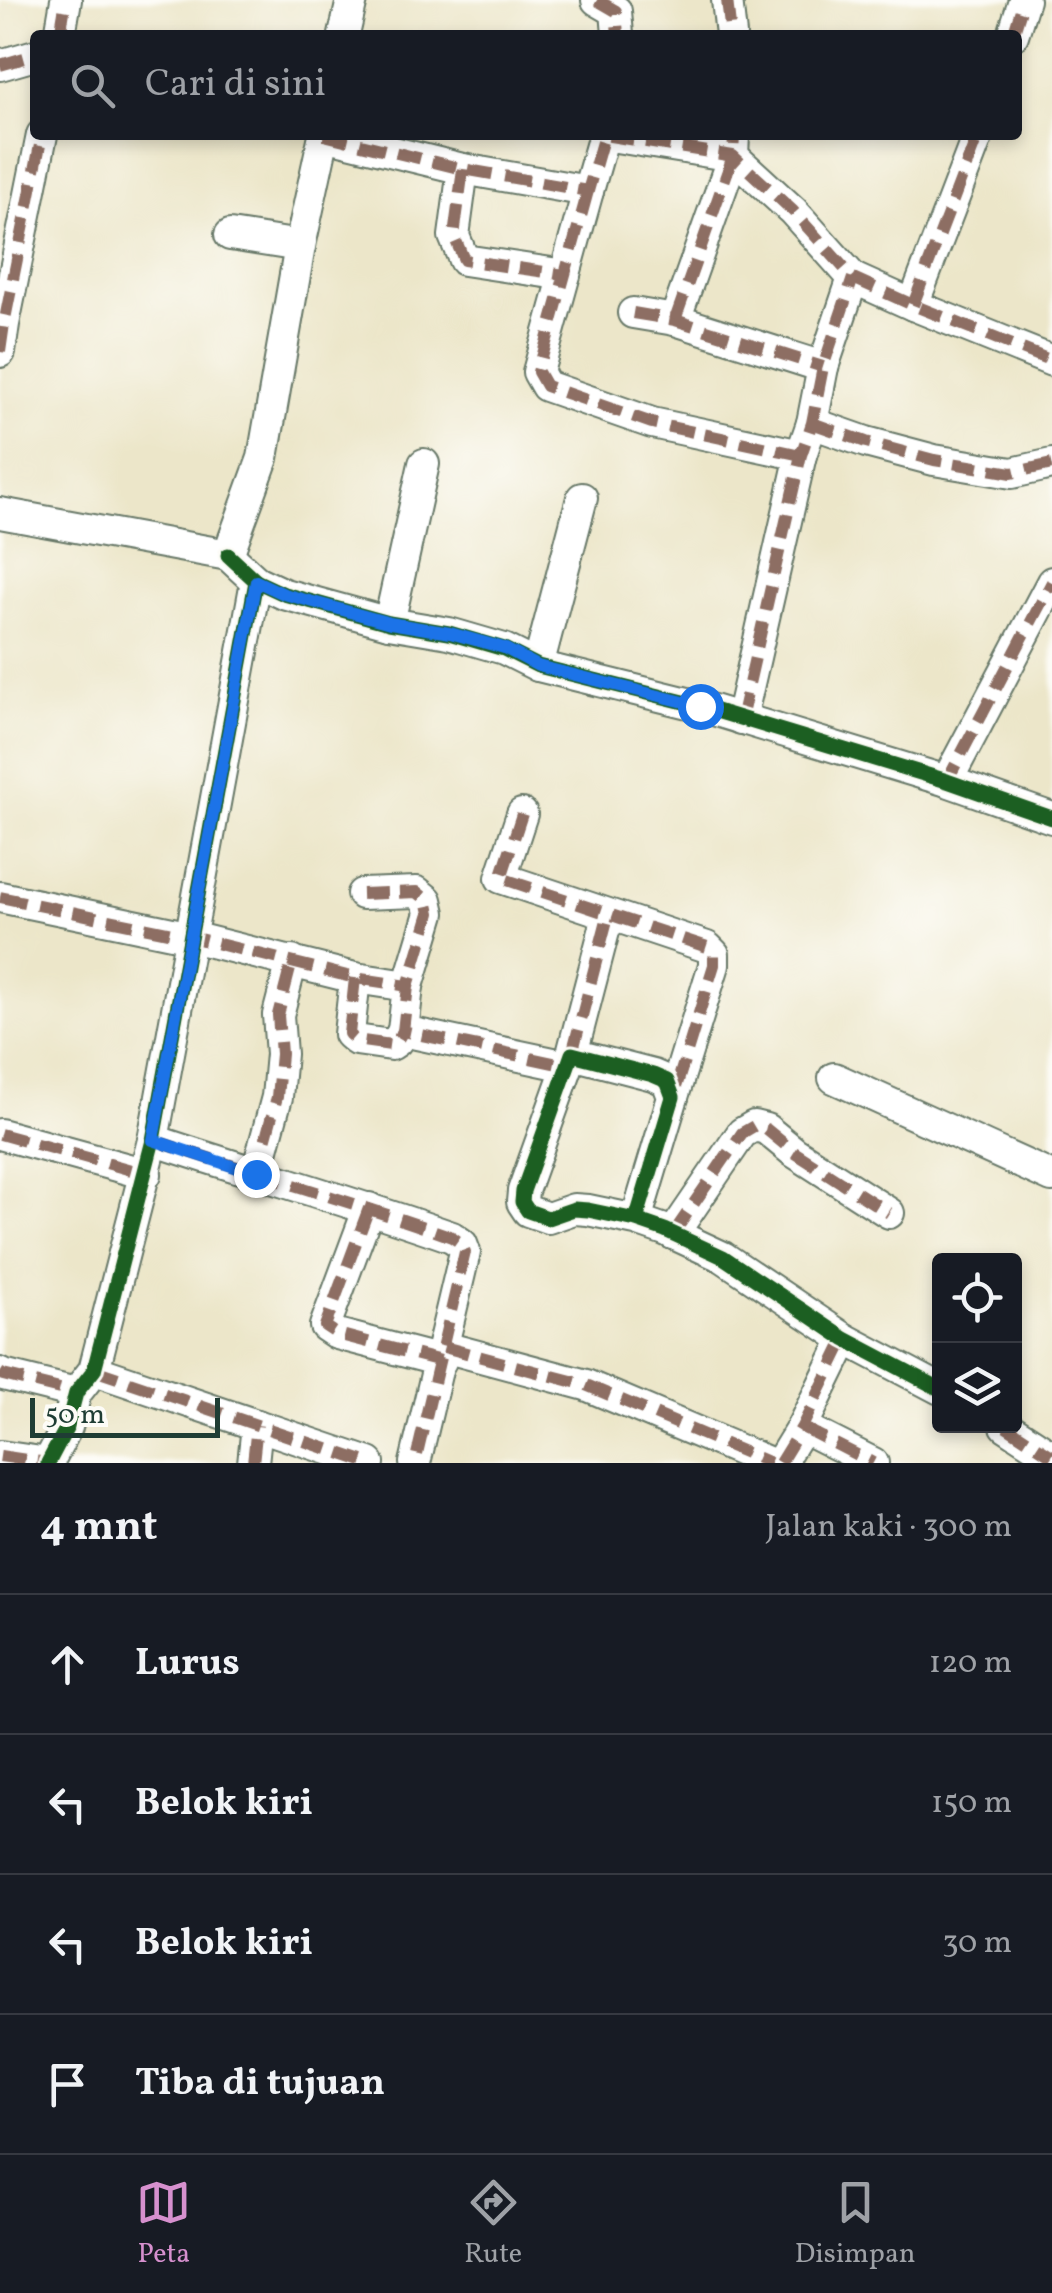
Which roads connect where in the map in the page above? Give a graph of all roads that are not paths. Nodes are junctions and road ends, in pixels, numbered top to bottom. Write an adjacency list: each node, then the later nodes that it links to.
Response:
1 (66, 0): 6 (street)
2 (352, 0): 7 (street)
3 (597, 0): 8 (street)
4 (727, 0): 9 (street)
5 (1024, 0): 10 (street)
6 (61, 30)
7 (345, 30)
8 (618, 30)
9 (731, 30)
10 (1015, 30)
11 (30, 56): 12 (street)
12 (0, 65)
13 (41, 140): 29 (street)
14 (323, 140): 23 (street)
15 (344, 140): 20 (street)
16 (603, 140): 21 (street)
17 (663, 140): 19 (street)
18 (976, 140): 26 (street)
19 (734, 146): 25 (street); 28 (street)
20 (463, 169): 21 (street); 24 (street)
21 (588, 191): 24 (street)
22 (230, 235): 23 (street)
23 (300, 246): 38 (street)
24 (565, 275): 33 (street)
25 (853, 278): 26 (street); 31 (street)
26 (913, 305): 30 (street)
27 (632, 313): 28 (street)
28 (675, 320): 31 (street)
29 (0, 352)
30 (1050, 355)
31 (823, 367): 32 (street)
32 (812, 423): 33 (street); 35 (street)
33 (800, 455): 43 (street)
34 (424, 464): 41 (street)
35 (1052, 464)
36 (582, 498): 42 (street)
37 (0, 513): 38 (street)
38 (228, 555): 39 (street)
39 (256, 581): 41 (street); 50 (street)
40 (1052, 582): 44 (street)
41 (390, 623): 42 (street)
42 (538, 666): 43 (street)
43 (742, 720): 44 (street)
44 (948, 780): 46 (street)
45 (522, 814): 49 (street)
46 (1052, 818)
47 (362, 894): 53 (street)
48 (0, 897): 50 (street)
49 (608, 916): 55 (street); 57 (street)
50 (191, 937): 51 (street); 59 (street)
51 (292, 961): 52 (street); 61 (street)
52 (355, 978): 53 (street); 54 (street)
53 (408, 986): 54 (street)
54 (403, 1031): 55 (street)
55 (570, 1060): 57 (street); 65 (street)
56 (834, 1078): 62 (street)
57 (673, 1096): 65 (street)
58 (0, 1134): 60 (street)
59 (153, 1140): 60 (street); 61 (street)
60 (146, 1174): 70 (street)
61 (256, 1174): 63 (street)
62 (1052, 1177)
63 (369, 1208): 68 (street); 68 (street)
64 (889, 1212): 66 (street)
65 (636, 1220): 66 (street)
66 (673, 1234): 67 (street)
67 (845, 1339): 71 (street); 73 (street)
68 (442, 1354): 80 (street); 81 (street)
69 (0, 1372): 70 (street)
70 (85, 1382): 72 (street); 77 (street)
71 (932, 1385)
72 (257, 1425): 78 (street); 79 (street)
73 (802, 1427): 82 (street); 83 (street)
74 (1017, 1433): 76 (street)
75 (0, 1456): 77 (street)
76 (1052, 1456)
77 (48, 1463)
78 (253, 1463)
79 (369, 1463)
80 (416, 1463)
81 (770, 1463)
82 (780, 1463)
83 (873, 1463)

